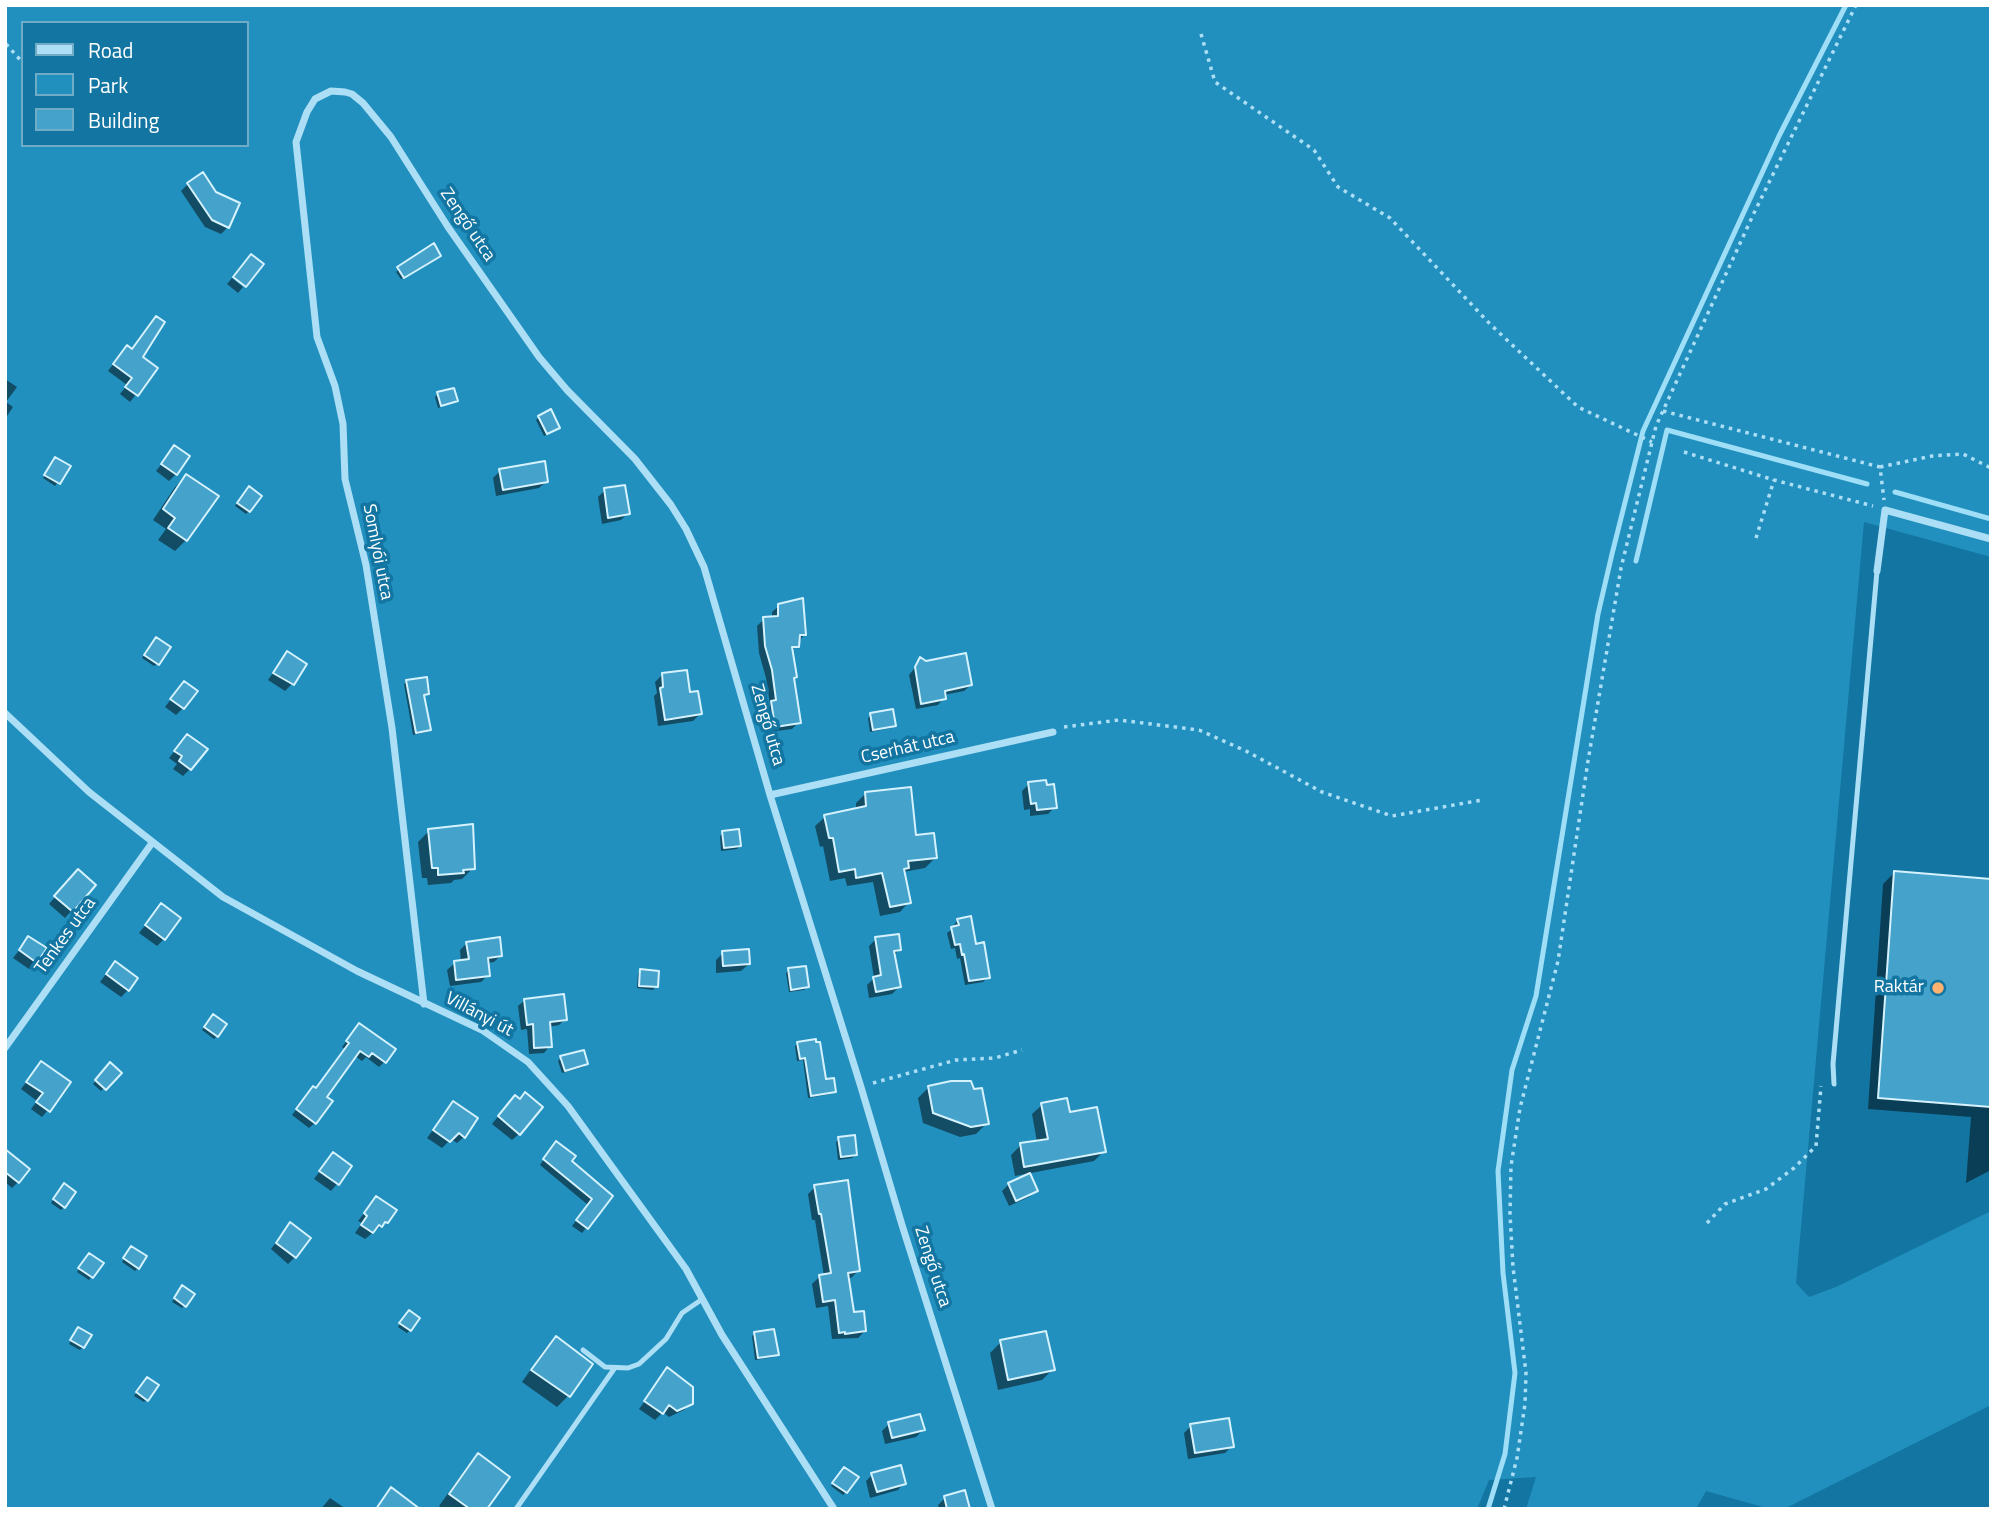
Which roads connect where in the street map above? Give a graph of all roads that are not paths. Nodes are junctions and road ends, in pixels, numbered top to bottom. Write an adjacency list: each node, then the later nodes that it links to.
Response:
1 (307, 111): 6 (street, Zengő utca); 8 (street, Somlyói utca)
2 (1991, 539): 3 (street)
3 (1877, 571): 10 (lane)
4 (5, 713): 7 (street, Villányi út)
5 (1053, 732): 6 (street, Cserhát utca)
6 (770, 795): 16 (street, Zengő utca)
7 (152, 843): 8 (street, Villányi út); 9 (street, Tenkes utca)
8 (424, 1004): 11 (street, Villányi út)
9 (5, 1048)
10 (1834, 1084)
11 (701, 1300): 13 (lane); 15 (street, Villányi út)
12 (583, 1350): 13 (lane)
13 (614, 1368): 14 (lane)
14 (516, 1509)
15 (834, 1509)
16 (992, 1509)

